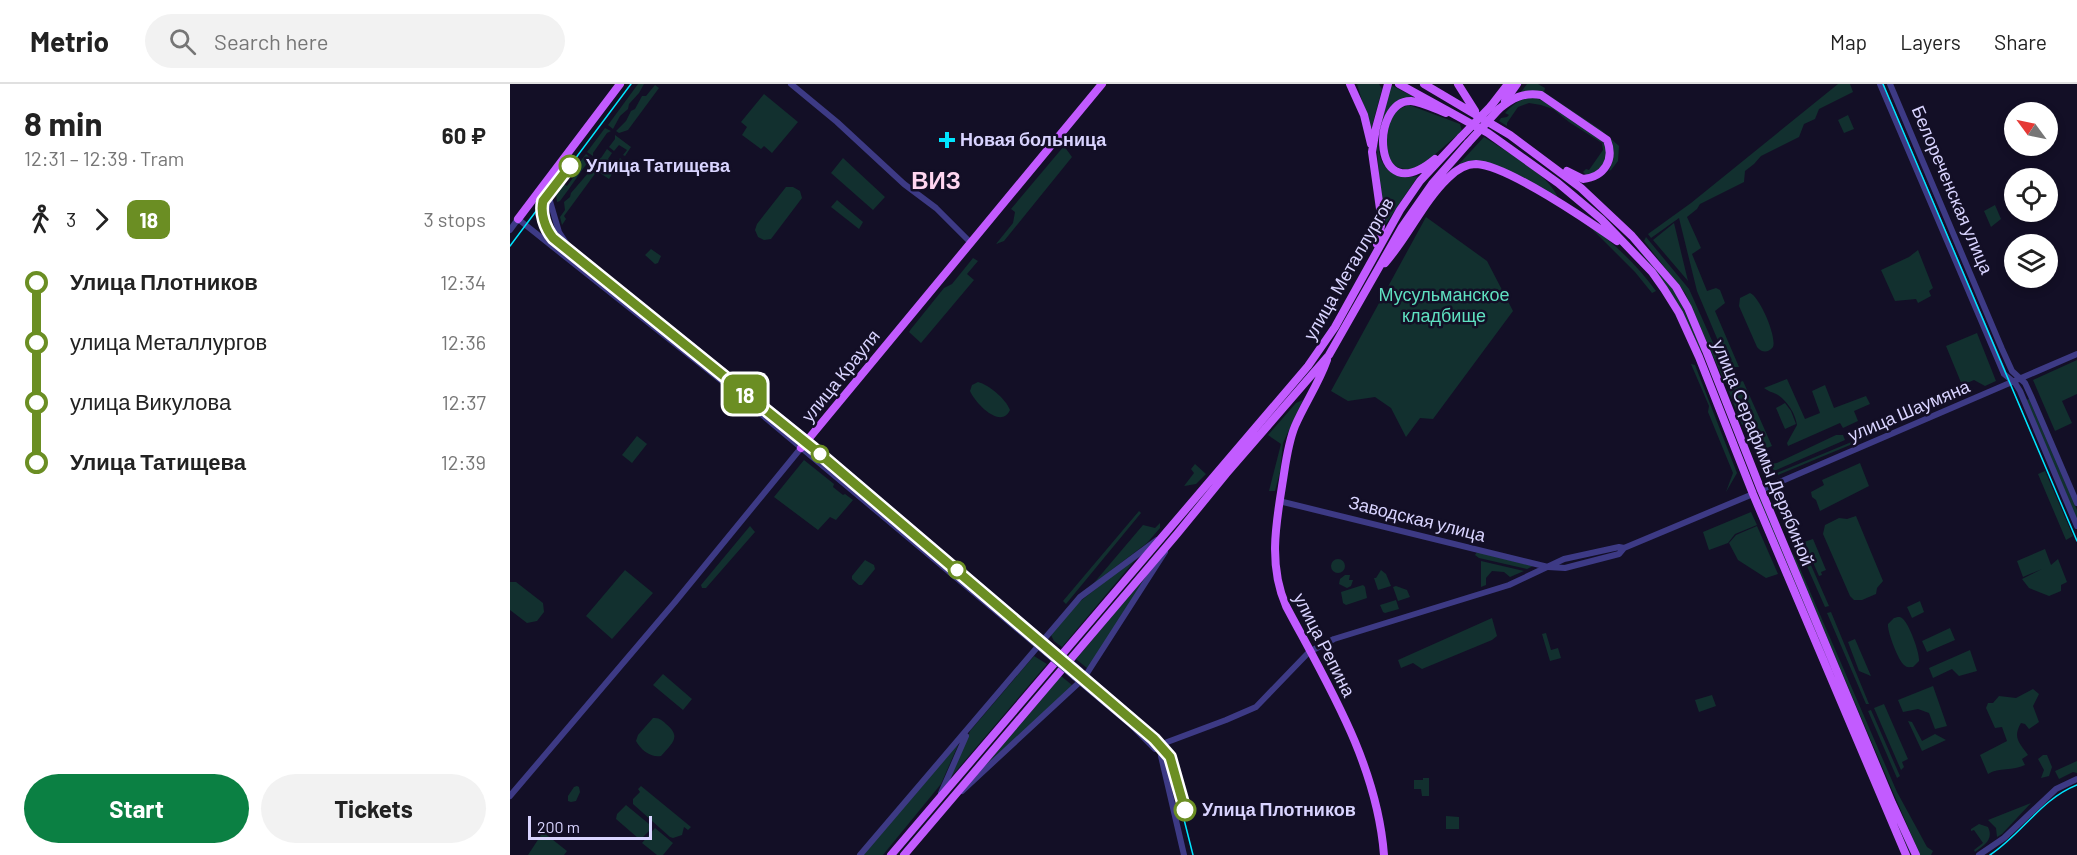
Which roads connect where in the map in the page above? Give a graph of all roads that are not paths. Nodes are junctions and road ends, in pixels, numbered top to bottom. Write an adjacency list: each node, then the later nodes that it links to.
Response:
1 (620, 84): 19 (main road)
2 (791, 84): 22 (street)
3 (1102, 84): 22 (main road, улица Крауля)
4 (1350, 84): 17 (main road)
5 (1388, 84): 17 (main road)
6 (1399, 84): 14 (main road)
7 (1424, 84): 15 (main road, улица Серафимы Дерябиной)
8 (1458, 84): 15 (main road)
9 (1508, 84): 13 (main road)
10 (1517, 84): 13 (main road)
11 (1880, 84): 29 (street, Белореченская улица)
12 (1890, 84): 29 (street, Белореченская улица)
13 (1495, 107): 16 (main road, bridge); 18 (main road)
14 (1460, 116): 16 (main road); 23 (main road, улица Серафимы Дерябиной)
15 (1480, 116): 18 (main road, улица Серафимы Дерябиной)
16 (1464, 140): 24 (main road, улица Металлургов); 25 (main road, улица Металлургов)
17 (1372, 152): 24 (main road)
18 (1545, 159): 32 (main road, улица Серафимы Дерябиной)
19 (545, 184): 20 (main road); 30 (street)
20 (518, 219): 21 (street); 31 (street)
21 (510, 230)
22 (970, 242): 30 (main road, улица Крауля)
23 (1629, 248): 25 (main road); 33 (main road, улица Серафимы Дерябиной)
24 (1369, 264): 26 (main road, улица Металлургов)
25 (1377, 270): 28 (main road, улица Металлургов)
26 (1344, 310): 28 (main road, улица Репина); 37 (main road, улица Металлургов)
27 (2077, 354): 29 (street, улица Шаумяна)
28 (1329, 356): 34 (main road, улица Репина); 38 (main road, улица Металлургов)
29 (2017, 380): 32 (street, улица Шаумяна); 35 (street, Белореченская улица); 36 (street)
30 (808, 439): 31 (main road, улица Крауля); 40 (street)
31 (801, 448): 41 (street); 48 (street, улица Крауля)
32 (1761, 490): 33 (main road, улица Шаумяна); 57 (main road, улица Серафимы Дерябиной)
33 (1753, 494): 39 (street); 56 (main road, улица Серафимы Дерябиной)
34 (1279, 501): 39 (street, Заводская улица); 42 (main road, улица Репина)
35 (2077, 503)
36 (2077, 526)
37 (1165, 534): 40 (street); 49 (main road, улица Металлургов)
38 (1177, 534): 43 (street); 50 (main road, улица Металлургов)
39 (1548, 567): 42 (street)
40 (1044, 639): 41 (street); 43 (street, bridge)
41 (1038, 646): 44 (street, bridge); 45 (street)
42 (1309, 652): 46 (street); 55 (main road, улица Репина)
43 (1086, 676): 44 (street); 46 (street)
44 (1080, 682): 46 (street); 50 (street)
45 (968, 730): 49 (street); 51 (street)
46 (1157, 746): 54 (street)
47 (2077, 779): 58 (street)
48 (510, 796)
49 (938, 800): 52 (main road, улица Металлургов)
50 (950, 802): 53 (main road, улица Металлургов)
51 (860, 855)
52 (891, 855)
53 (904, 855)
54 (1185, 855)
55 (1384, 855)
56 (1906, 855)
57 (1916, 855)
58 (1979, 855)

